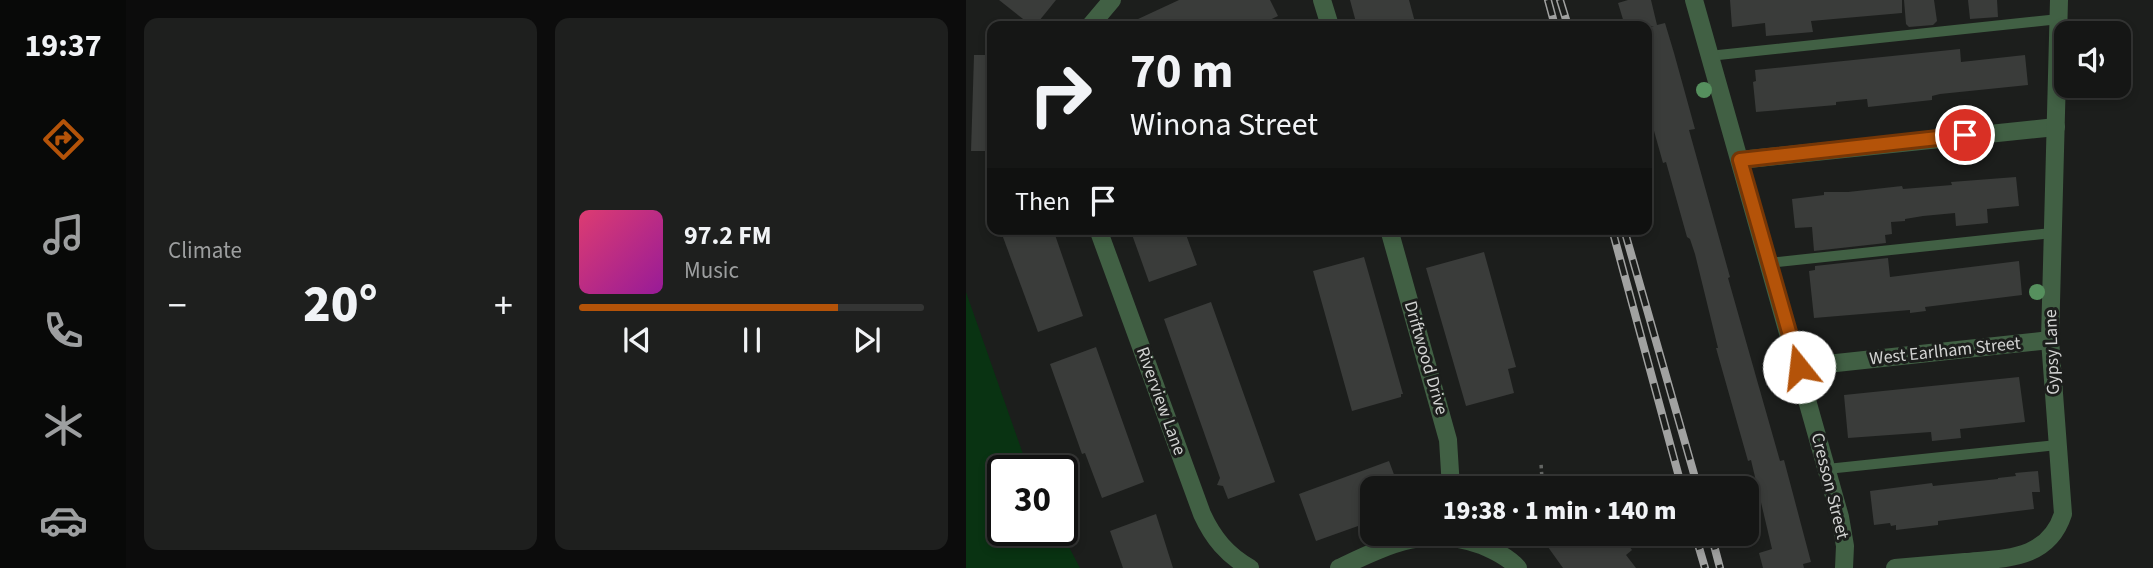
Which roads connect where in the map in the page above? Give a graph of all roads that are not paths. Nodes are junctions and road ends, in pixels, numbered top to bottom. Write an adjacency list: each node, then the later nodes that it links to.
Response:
1 (1112, 0): 6 (street)
2 (1322, 0): 7 (street)
3 (1694, 0): 8 (street, Cresson Street)
4 (2059, 0): 5 (street, Gypsy Lane)
5 (2059, 19): 8 (lane); 9 (street, Gypsy Lane)
6 (1094, 21)
7 (1328, 21)
8 (1709, 56): 10 (street, Cresson Street)
9 (2056, 127): 10 (street); 11 (street, Gypsy Lane)
10 (1740, 160): 14 (street, Cresson Street)
11 (2052, 233): 14 (lane); 15 (street, Gypsy Lane)
12 (1100, 235): 22 (street, Riverview Lane)
13 (1391, 235): 19 (street, Driftwood Drive)
14 (1768, 262): 16 (street, Cresson Street)
15 (2050, 340): 16 (street, West Earlham Street); 17 (street, Gypsy Lane)
16 (1799, 367): 18 (street, Cresson Street)
17 (2057, 446): 18 (lane); 26 (street, Gypsy Lane)
18 (1827, 469): 25 (street, Cresson Street)
19 (1450, 476)
20 (1388, 546): 23 (street)
21 (1482, 546): 24 (street)
22 (1244, 565)
23 (1339, 568)
24 (1518, 568)
25 (1844, 568)
26 (1895, 568)

